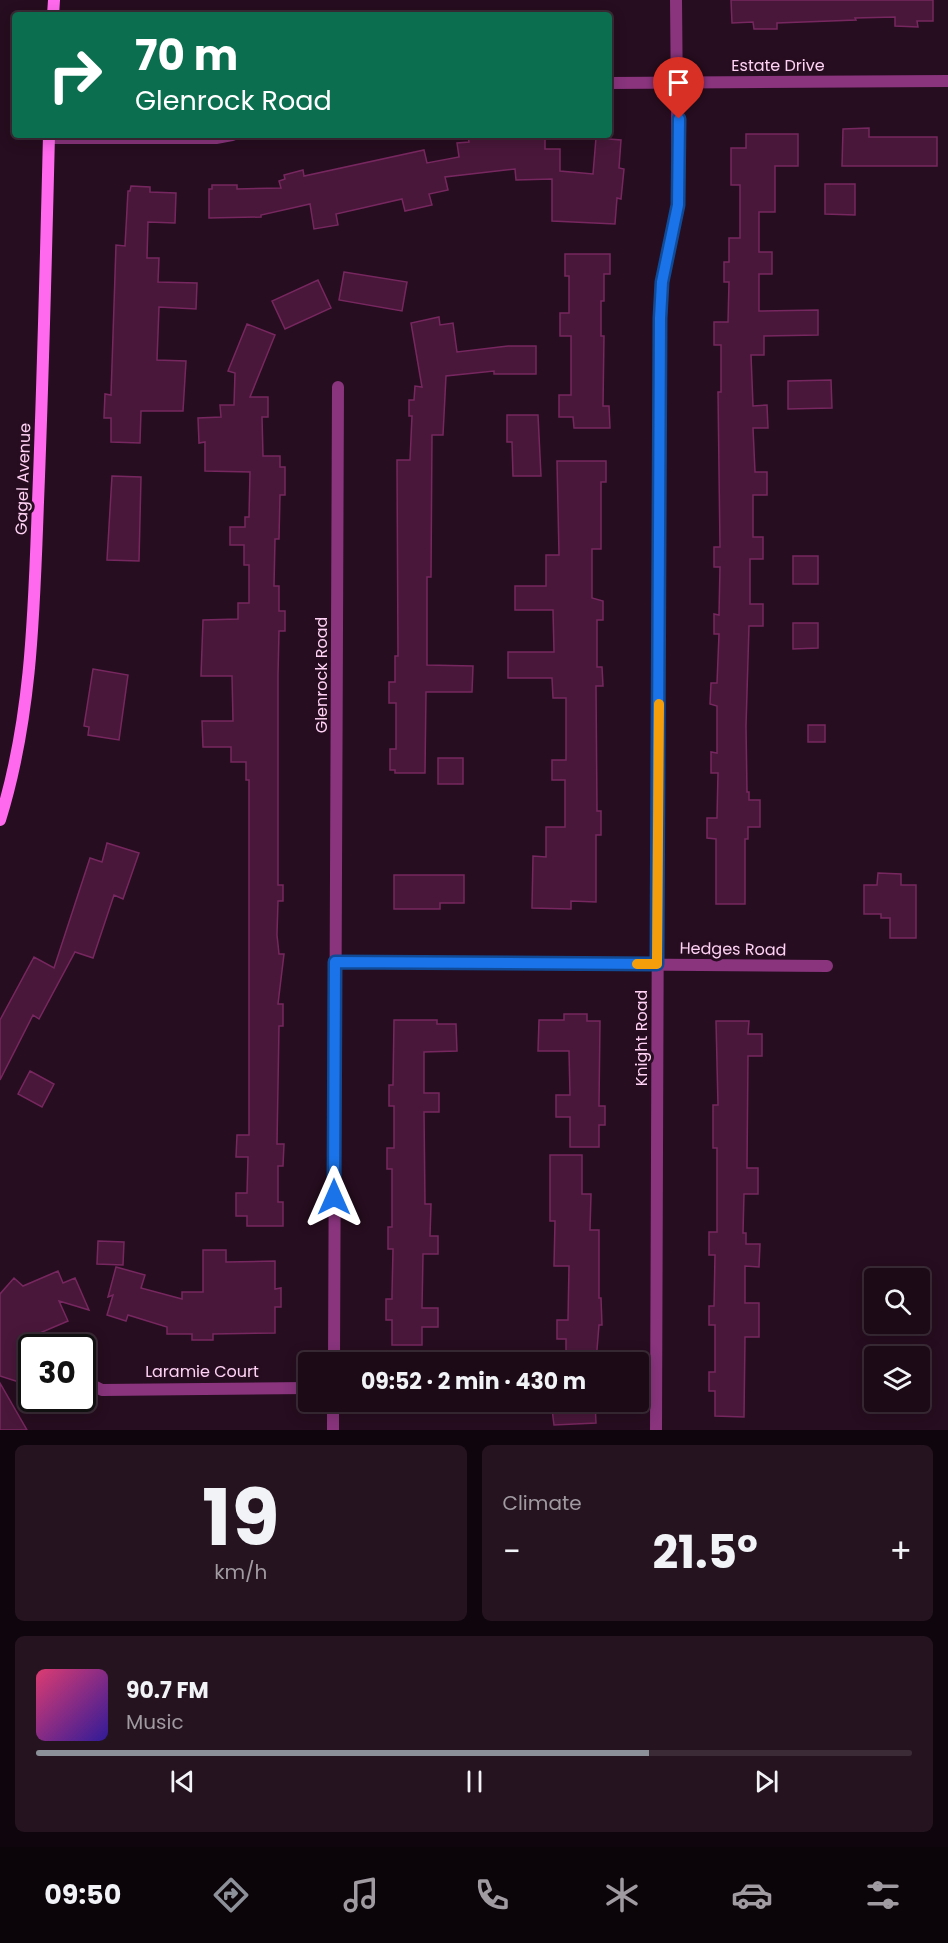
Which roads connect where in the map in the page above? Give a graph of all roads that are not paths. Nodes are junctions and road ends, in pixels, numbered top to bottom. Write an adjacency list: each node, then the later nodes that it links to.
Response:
1 (676, 0): 3 (street, Knight Road)
2 (948, 81): 3 (street, Estate Drive)
3 (678, 82): 4 (street, Estate Drive); 9 (street, Knight Road)
4 (612, 83)
5 (49, 138): 7 (street, Gagel Avenue)
6 (338, 387): 8 (street, Glenrock Road)
7 (0, 820)
8 (335, 962): 9 (street, Hedges Road); 11 (street, Glenrock Road)
9 (657, 964): 10 (street, Hedges Road); 16 (street, Knight Road)
10 (827, 966)
11 (334, 1352)
12 (96, 1387): 13 (street, Laramie Court)
13 (298, 1388)
14 (333, 1412): 15 (street)
15 (333, 1430)
16 (656, 1430)

